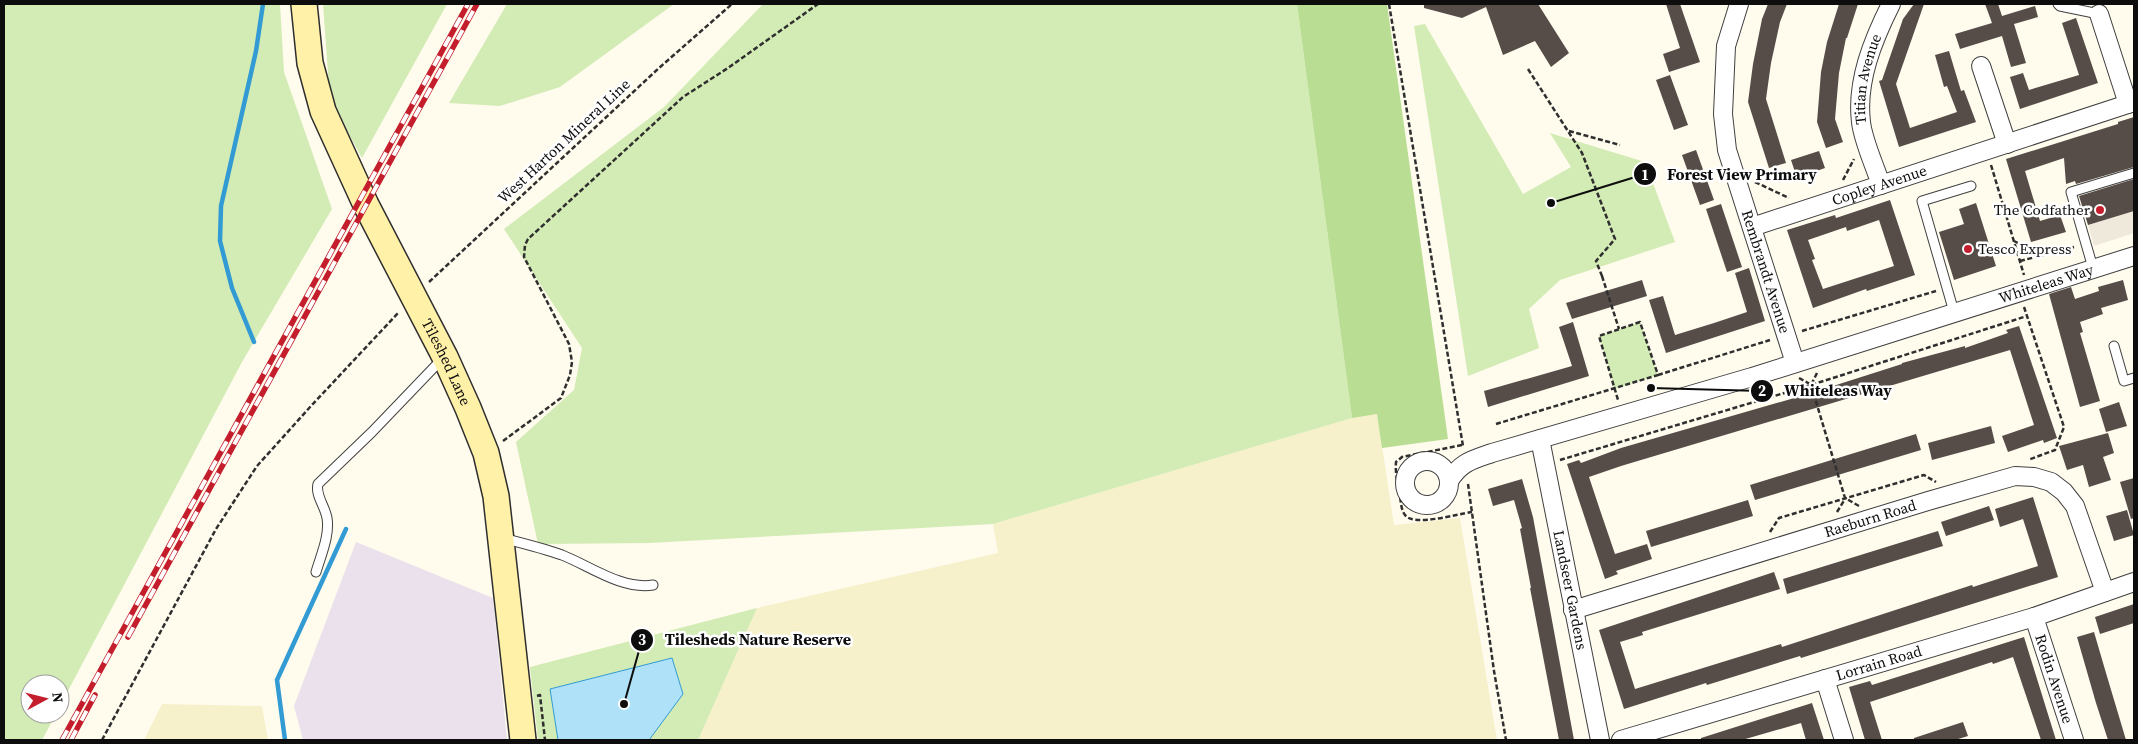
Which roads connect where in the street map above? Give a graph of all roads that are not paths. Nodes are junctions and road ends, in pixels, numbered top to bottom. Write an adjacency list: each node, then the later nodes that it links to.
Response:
1 (304, 4): 17 (street, Tileshed Lane)
2 (1739, 4): 12 (street, Rembrandt Avenue)
3 (1891, 4): 10 (street, Titian Avenue)
4 (2058, 4): 5 (lane)
5 (2099, 14): 7 (street, Copley Avenue)
6 (1982, 66): 8 (street)
7 (2131, 103): 8 (street, Copley Avenue)
8 (2006, 144): 10 (street, Copley Avenue)
9 (2134, 173): 14 (lane)
10 (1881, 185): 12 (street, Copley Avenue)
11 (1971, 186): 15 (lane)
12 (1752, 227): 18 (street, Rembrandt Avenue)
13 (2134, 256): 14 (street, Whiteleas Way)
14 (2093, 268): 15 (street, Whiteleas Way)
15 (1954, 312): 18 (street, Whiteleas Way)
16 (2114, 346): 19 (lane)
17 (444, 357): 24 (street, Tileshed Lane); 25 (lane)
18 (1795, 363): 20 (street, Whiteleas Way)
19 (2134, 378)
20 (1540, 439): 22 (street, Whiteleas Way); 29 (street, Landseer Gardens)
21 (1437, 463): 22 (street); 23 (street); 23 (street)
22 (1465, 463): 23 (street)
23 (1449, 481)
24 (502, 538): 27 (lane); 32 (street, Tileshed Lane)
25 (316, 572)
26 (2134, 582): 28 (street, Lorrain Road)
27 (653, 585)
28 (2105, 592): 29 (street, Raeburn Road); 30 (street, Lorrain Road)
29 (1573, 610): 33 (street, Landseer Gardens)
30 (2034, 617): 31 (street, Lorrain Road); 36 (street, Rodin Avenue)
31 (1825, 679): 34 (street, Lorrain Road); 35 (street)
32 (524, 740)
33 (1600, 740)
34 (1621, 740)
35 (1844, 740)
36 (2074, 740)

